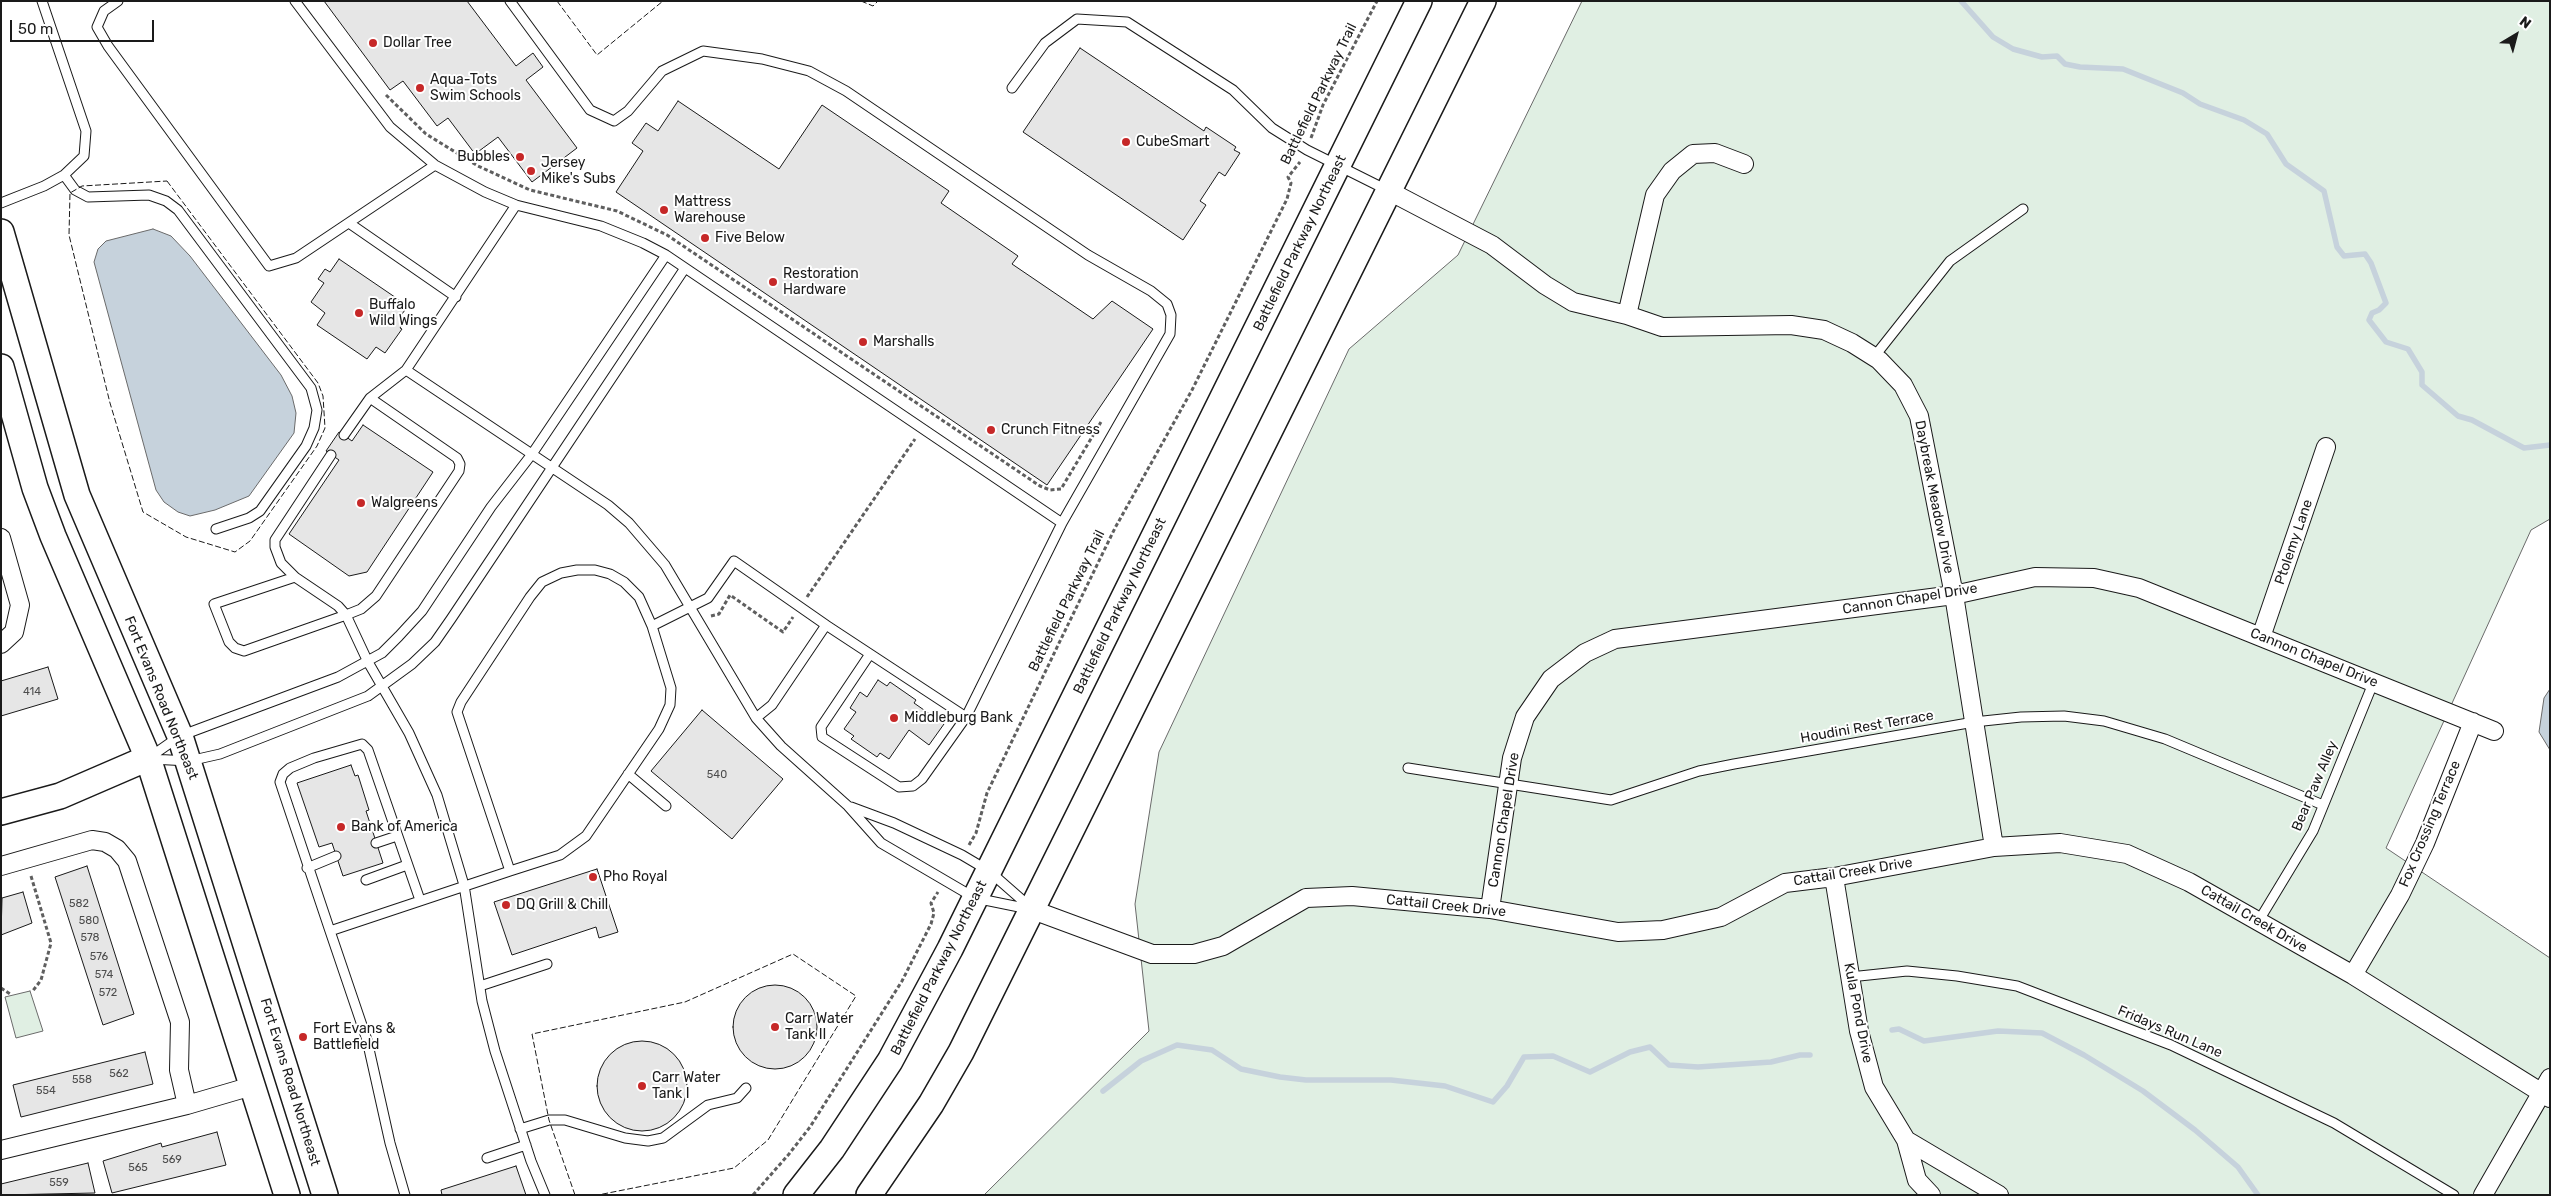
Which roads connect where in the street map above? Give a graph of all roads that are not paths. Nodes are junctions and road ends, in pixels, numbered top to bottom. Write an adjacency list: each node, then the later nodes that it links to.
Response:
1 (42, 1): 11 (lane)
2 (118, 1): 16 (lane)
3 (295, 1): 10 (lane)
4 (510, 1): 31 (lane)
5 (1419, 1): 8 (main road, Battlefield Parkway Northeast)
6 (1483, 1): 12 (main road)
7 (1012, 88): 8 (lane)
8 (1338, 164): 12 (lane); 69 (main road, Battlefield Parkway Northeast)
9 (1744, 164): 21 (street)
10 (436, 165): 14 (lane); 16 (lane)
11 (64, 175): 13 (lane); 32 (lane)
12 (1389, 191): 21 (street, Daybreak Meadow Drive); 76 (main road)
13 (1, 203)
14 (516, 205): 18 (lane); 20 (lane)
15 (2023, 209): 22 (lane)
16 (349, 223): 20 (lane)
17 (1, 232): 51 (main road, Fort Evans Road Northeast)
18 (666, 255): 19 (lane); 29 (lane)
19 (685, 268): 30 (lane); 31 (lane)
20 (456, 298): 24 (lane)
21 (1628, 315): 22 (street, Daybreak Meadow Drive)
22 (1874, 357): 35 (street, Daybreak Meadow Drive)
23 (1, 367): 52 (main road)
24 (406, 370): 25 (lane); 29 (lane)
25 (370, 398): 26 (lane); 37 (lane)
26 (344, 435)
27 (2326, 447): 40 (street, Ptolemy Lane)
28 (331, 454): 34 (lane)
29 (532, 454): 30 (lane); 43 (lane)
30 (552, 468): 36 (lane); 45 (lane)
31 (1062, 522): 47 (lane)
32 (216, 529)
33 (1, 538): 41 (street)
34 (295, 577): 37 (lane); 37 (lane)
35 (1954, 595): 40 (street, Cannon Chapel Drive); 48 (street, Daybreak Meadow Drive); 56 (street, Cannon Chapel Drive)
36 (692, 607): 38 (lane); 39 (lane); 46 (lane)
37 (346, 615): 43 (lane)
38 (826, 625): 42 (lane); 46 (lane)
39 (652, 626): 55 (lane); 68 (lane)
40 (2262, 637): 44 (street, Cannon Chapel Drive)
41 (1, 644)
42 (870, 654): 47 (lane); 47 (lane)
43 (368, 662): 45 (lane); 51 (lane)
44 (2374, 681): 49 (street, Cannon Chapel Drive); 57 (lane, Bear Paw Alley)
45 (382, 687): 53 (lane); 72 (lane)
46 (756, 718): 59 (lane)
47 (966, 718)
48 (1974, 722): 56 (lane, Houdini Rest Terrace); 57 (lane, Houdini Rest Terrace); 63 (street, Daybreak Meadow Drive)
49 (2473, 722): 50 (street, Cannon Chapel Drive); 80 (street, Fox Crossing Terrace)
50 (2494, 731)
51 (180, 736): 52 (lane); 53 (main road, Fort Evans Road Northeast)
52 (148, 758): 53 (lane); 60 (main road); 83 (main road)
53 (189, 761): 93 (main road, Fort Evans Road Northeast)
54 (1408, 768): 56 (lane, Houdini Rest Terrace)
55 (628, 774): 58 (lane); 68 (lane)
56 (1508, 785): 75 (street, Cannon Chapel Drive)
57 (2323, 805): 77 (lane, Bear Paw Alley)
58 (666, 806)
59 (848, 806): 69 (lane); 73 (lane)
60 (1, 812)
61 (397, 836): 62 (lane); 65 (lane); 67 (lane)
62 (376, 843)
63 (1994, 847): 70 (street, Cattail Creek Drive); 77 (street, Cattail Creek Drive)
64 (336, 856): 67 (lane)
65 (407, 865): 71 (lane); 74 (lane)
66 (1, 866): 86 (street)
67 (307, 868): 78 (lane)
68 (510, 871): 72 (lane)
69 (989, 871): 73 (main road, Battlefield Parkway Northeast); 76 (lane)
70 (1834, 877): 75 (street, Cattail Creek Drive); 81 (street, Kula Pond Drive)
71 (366, 880)
72 (464, 886): 74 (lane); 82 (lane)
73 (976, 898): 76 (lane); 96 (main road, Battlefield Parkway Northeast)
74 (420, 900): 78 (lane)
75 (1490, 909): 76 (street, Cattail Creek Drive)
76 (1033, 910): 97 (main road)
77 (2258, 922): 80 (street, Cattail Creek Drive)
78 (330, 932): 94 (lane)
79 (547, 964): 82 (lane)
80 (2353, 975): 85 (street, Cattail Creek Drive)
81 (1850, 978): 88 (street, Kula Pond Drive); 100 (lane, Fridays Run Lane)
82 (480, 986): 87 (lane)
83 (252, 1086): 86 (street); 92 (main road)
84 (746, 1088): 87 (lane)
85 (2547, 1089): 101 (street)
86 (187, 1105): 90 (street)
87 (520, 1129): 89 (lane)
88 (1906, 1140): 98 (street, Kula Pond Drive); 99 (street, Kula Pond Drive)
89 (526, 1145): 91 (lane); 95 (lane)
90 (1, 1150)
91 (487, 1158)
92 (287, 1195)
93 (325, 1195)
94 (405, 1195)
95 (545, 1195)
96 (796, 1195)
97 (869, 1195)
98 (1931, 1195)
99 (1999, 1195)
100 (2454, 1195)
101 (2483, 1195)

